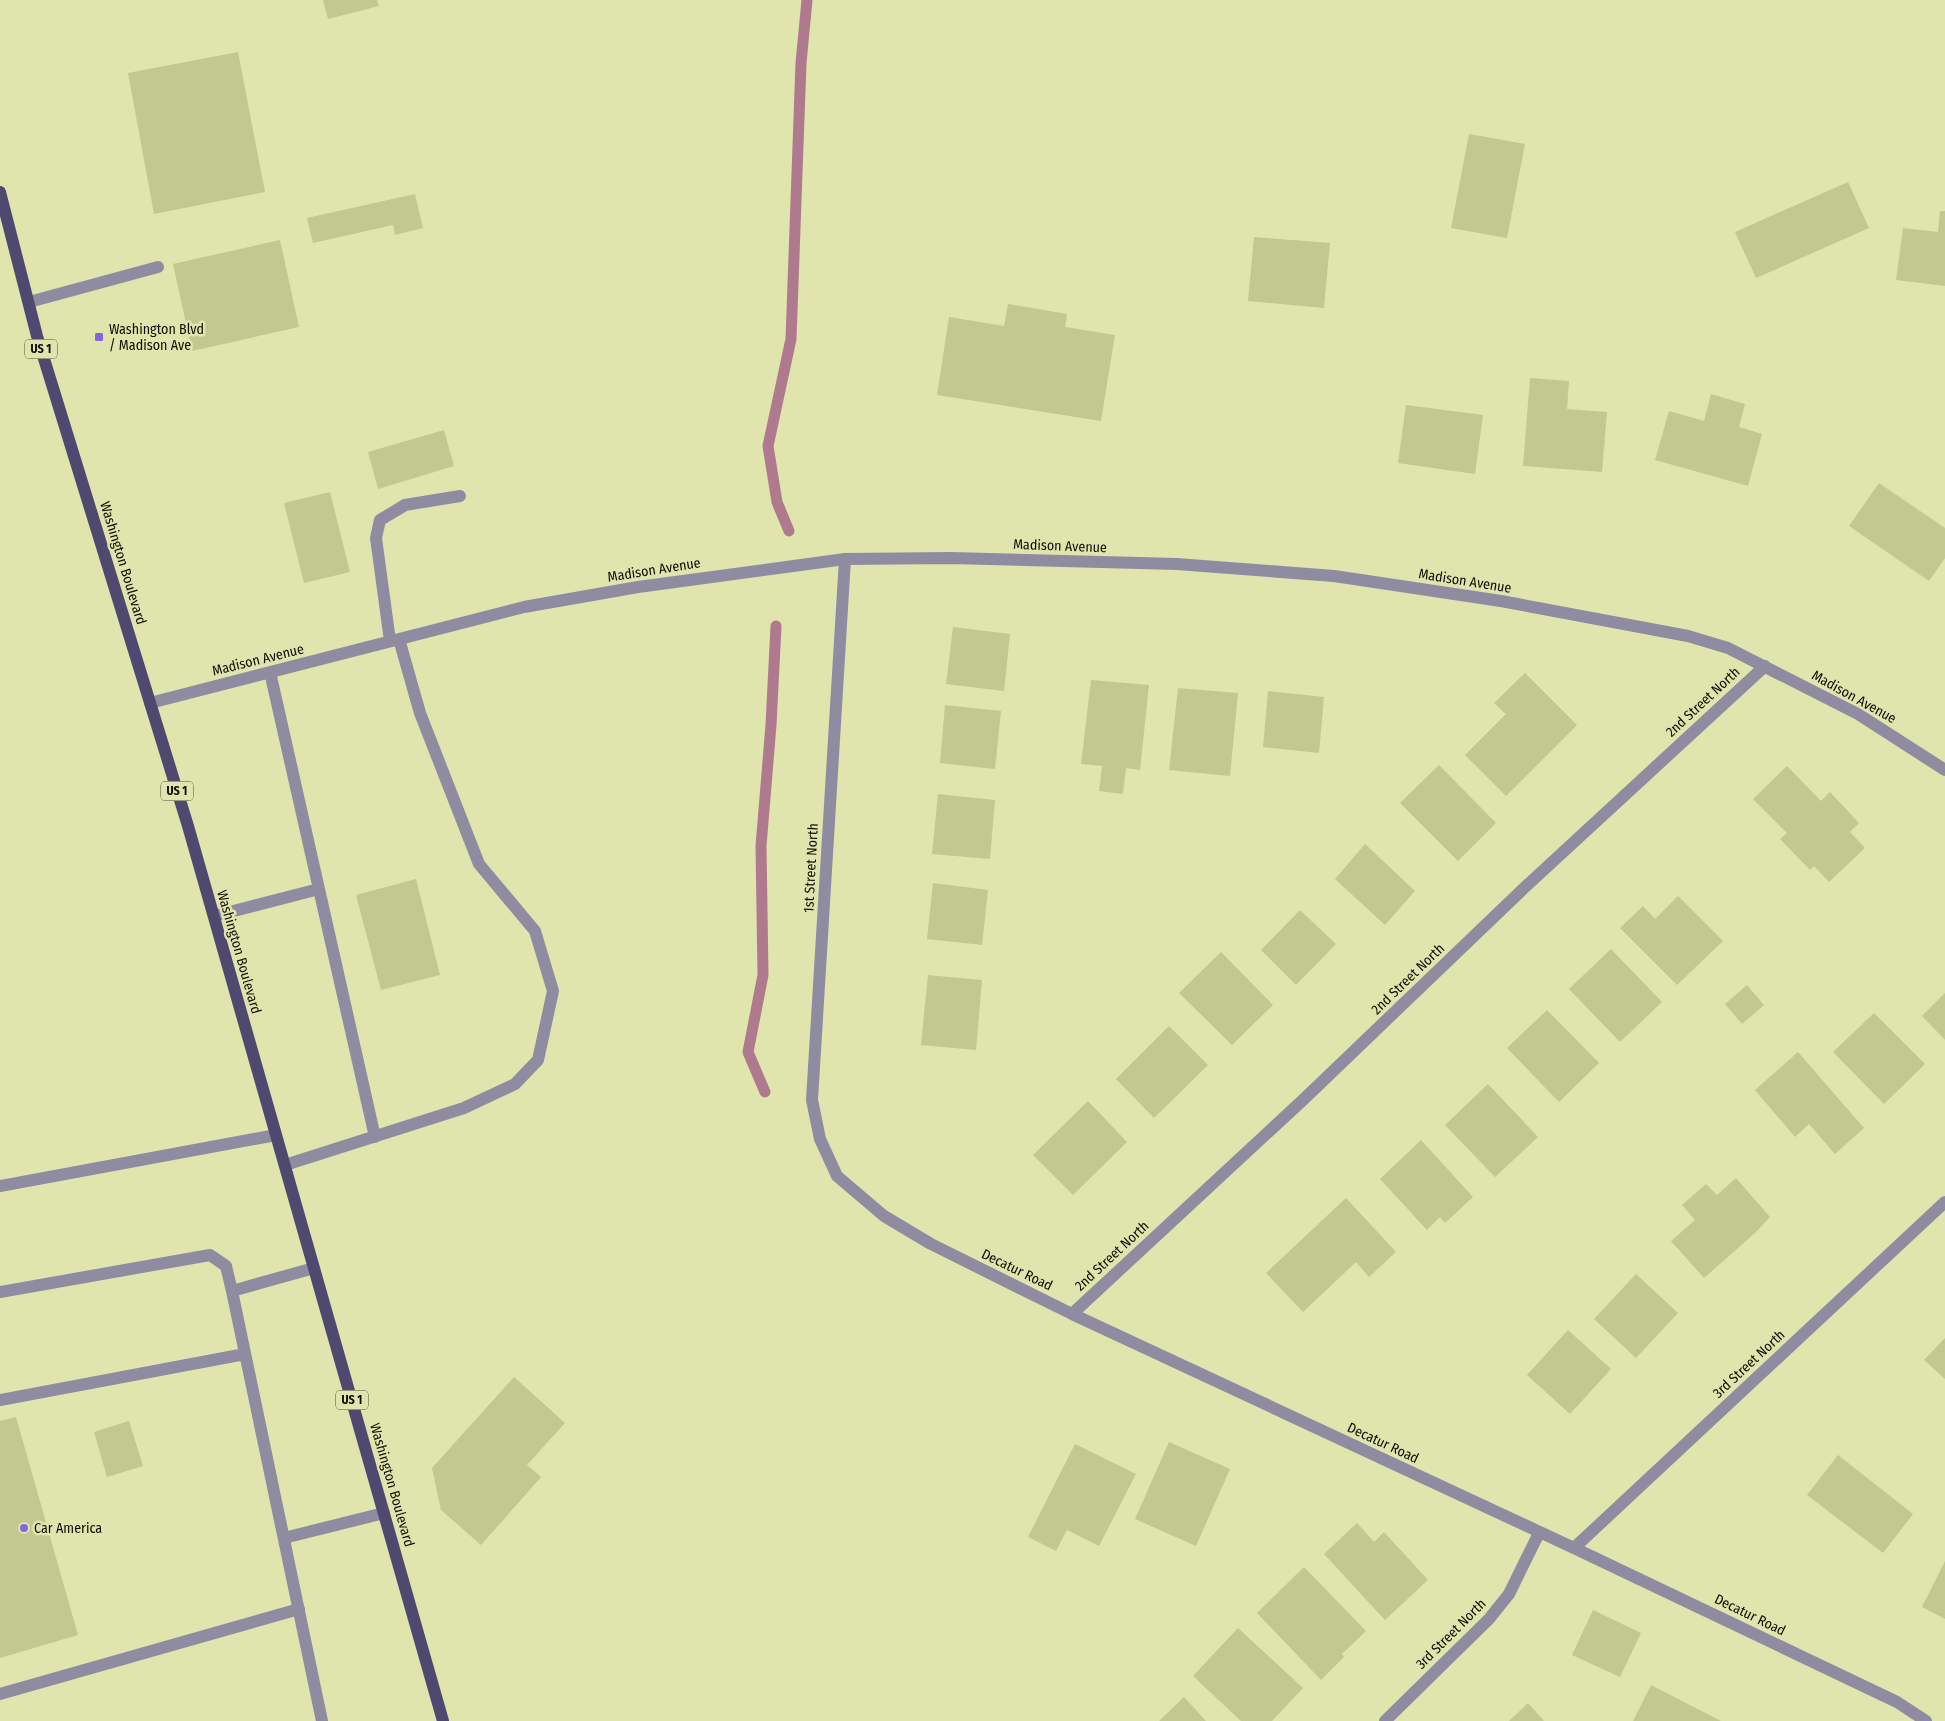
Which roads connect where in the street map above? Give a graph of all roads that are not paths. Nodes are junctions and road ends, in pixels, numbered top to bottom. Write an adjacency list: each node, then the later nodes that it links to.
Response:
1 (0, 192): 3 (main road, Washington Boulevard / US 1)
2 (158, 267): 3 (street)
3 (29, 302): 9 (main road, Washington Boulevard / US 1)
4 (460, 496): 6 (street)
5 (845, 559): 6 (street, Madison Avenue); 7 (street, Madison Avenue); 16 (street, 1st Street North)
6 (395, 640): 8 (street, Madison Avenue); 14 (street)
7 (1765, 666): 10 (street, Madison Avenue); 22 (street, 2nd Street North)
8 (270, 672): 9 (street, Madison Avenue); 11 (street)
9 (150, 703): 12 (main road, Washington Boulevard / US 1)
10 (1945, 770)
11 (319, 889): 12 (street); 14 (street)
12 (214, 916): 13 (main road, Washington Boulevard / US 1)
13 (276, 1134): 15 (main road, Washington Boulevard / US 1); 17 (street)
14 (375, 1136): 15 (street)
15 (285, 1165): 19 (main road, Washington Boulevard / US 1)
16 (837, 1176): 22 (street, Decatur Road)
17 (0, 1186)
18 (1945, 1202): 28 (street, 3rd Street North)
19 (314, 1268): 20 (street); 25 (main road, Washington Boulevard / US 1)
20 (232, 1291): 21 (street); 23 (street)
21 (0, 1292)
22 (1072, 1314): 26 (street, Decatur Road)
23 (245, 1354): 24 (street); 27 (street)
24 (0, 1400)
25 (384, 1513): 27 (street); 32 (main road, Washington Boulevard / US 1)
26 (1539, 1533): 28 (street, Decatur Road); 33 (street, 3rd Street North)
27 (284, 1538): 29 (street)
28 (1574, 1548): 34 (street, Decatur Road)
29 (299, 1609): 30 (street); 31 (street)
30 (0, 1694)
31 (322, 1721)
32 (443, 1721)
33 (1385, 1721)
34 (1926, 1721)

